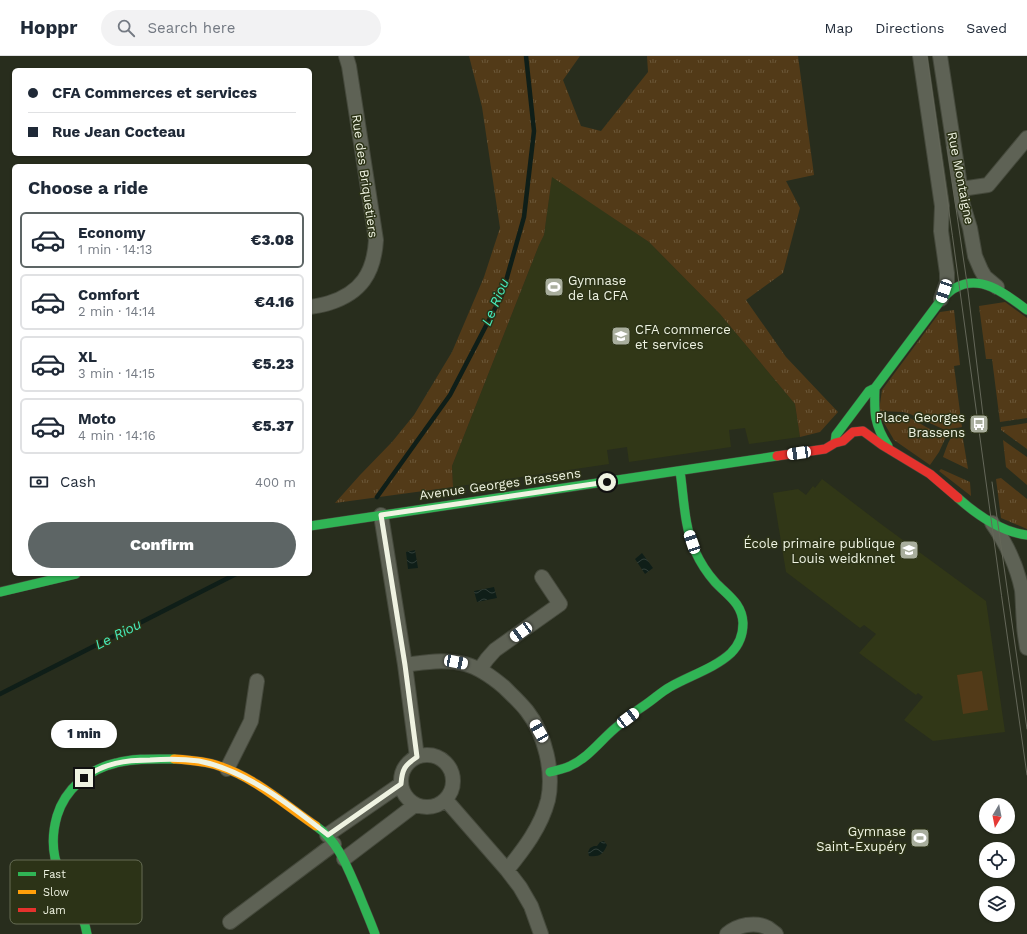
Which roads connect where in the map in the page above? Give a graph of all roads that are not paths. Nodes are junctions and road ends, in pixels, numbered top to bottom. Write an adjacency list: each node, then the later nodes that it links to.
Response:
1 (346, 56): 8 (street, Rue des Briquetiers)
2 (920, 56): 7 (street, Rue Montaigne)
3 (940, 56): 5 (street, Rue Montaigne)
4 (1027, 138): 5 (street)
5 (961, 188): 6 (street, Rue Montaigne)
6 (1002, 291): 7 (street); 9 (street)
7 (941, 300): 10 (street)
8 (312, 307)
9 (1027, 310)
10 (875, 388): 11 (street); 12 (street)
11 (838, 440): 12 (street); 13 (street, Avenue Georges Brassens)
12 (889, 448): 15 (street)
13 (680, 471): 14 (street, Avenue Georges Brassens); 28 (street)
14 (381, 515): 16 (street, Avenue Georges Brassens); 23 (street)
15 (991, 523): 17 (street); 20 (street)
16 (312, 526)
17 (1027, 535)
18 (68, 576): 21 (street)
19 (542, 577): 24 (street)
20 (1024, 585): 22 (street)
21 (0, 592)
22 (1027, 648)
23 (405, 665): 24 (street); 26 (street)
24 (480, 669): 28 (street)
25 (257, 681): 27 (street)
26 (417, 757): 29 (street); 30 (street)
27 (227, 769): 32 (street); 34 (street)
28 (550, 772): 35 (street)
29 (401, 784): 31 (street); 32 (street)
30 (446, 800): 31 (street); 35 (street)
31 (415, 805): 33 (street)
32 (331, 840): 33 (street); 36 (street)
33 (344, 859): 39 (street)
34 (56, 860)
35 (507, 870): 40 (street)
36 (230, 922)
37 (85, 924): 38 (street)
38 (87, 934)
39 (375, 934)
40 (541, 934)
41 (726, 934): 42 (street)
42 (776, 934)

